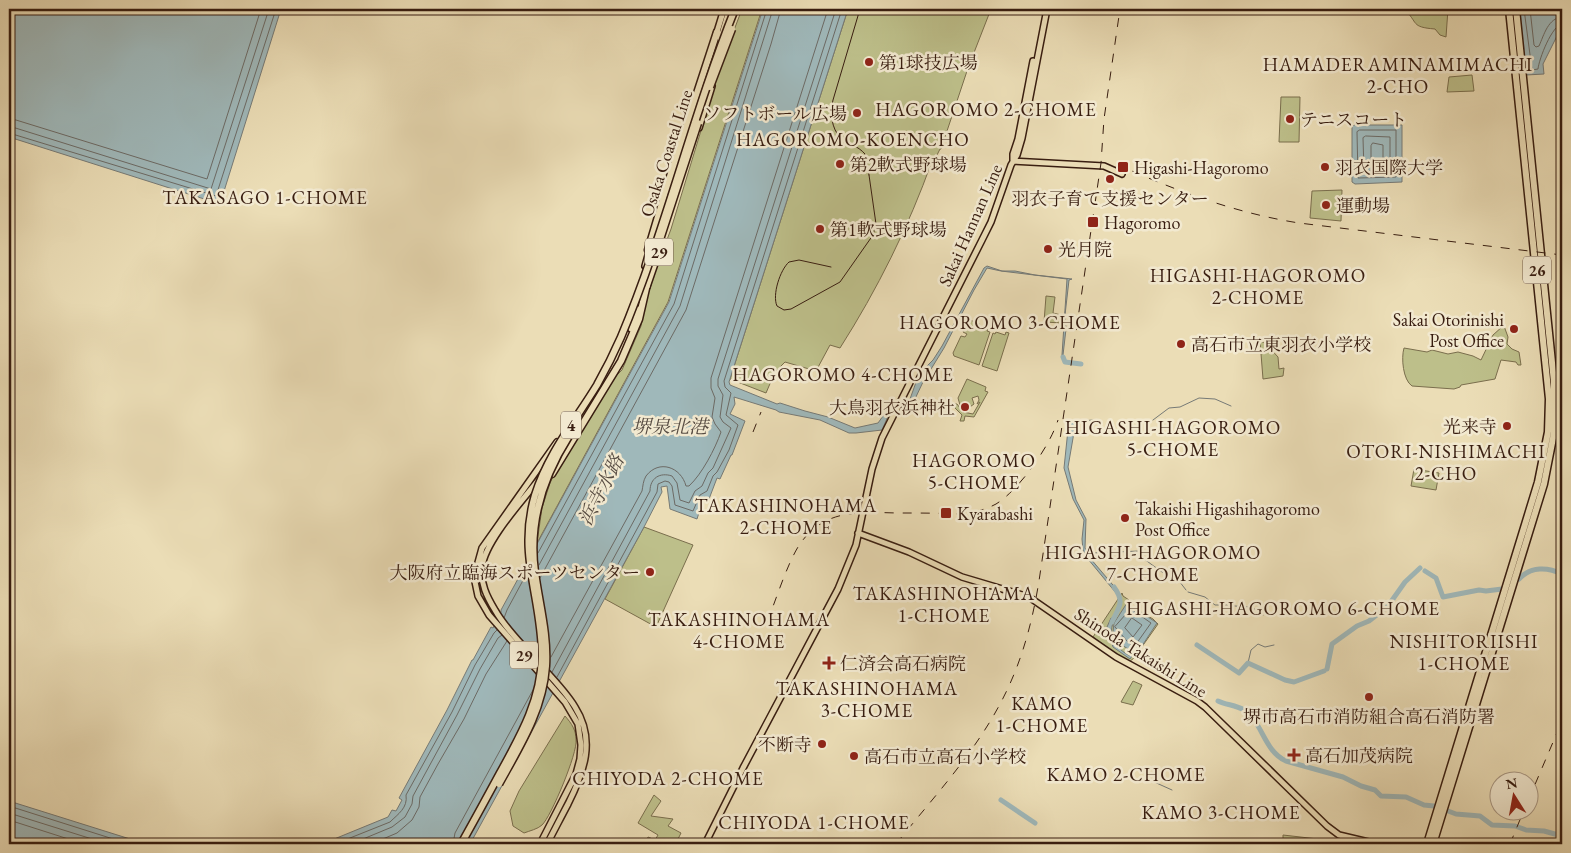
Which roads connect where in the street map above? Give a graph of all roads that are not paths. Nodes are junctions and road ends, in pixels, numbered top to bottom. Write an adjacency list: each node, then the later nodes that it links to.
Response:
1 (724, 9): 8 (main road, Osaka Coastal Line / 29)
2 (730, 9): 9 (highway, bridge)
3 (735, 9): 9 (highway, 4, bridge); 12 (main road, Osaka Coastal Line / 29)
4 (739, 9): 15 (highway, 4, bridge)
5 (1046, 9): 10 (main road, Sakai Hannan Line)
6 (1509, 9): 23 (highway, 26)
7 (1516, 9): 24 (highway, 26)
8 (717, 32): 13 (highway, 4, bridge); 16 (main road, Osaka Coastal Line / 29, bridge)
9 (714, 60): 13 (highway, 4, bridge)
10 (1013, 161): 11 (main road); 14 (main road, Sakai Hannan Line)
11 (1122, 174)
12 (647, 284): 15 (highway, 4, bridge); 16 (main road, Osaka Coastal Line / 29, bridge)
13 (628, 319): 17 (highway, 4, bridge)
14 (858, 533): 21 (main road, Sakai Hannan Line); 22 (main road, Shinoda Takaishi Line)
15 (533, 544): 18 (highway, 4, bridge)
16 (554, 685): 19 (main road, Osaka Coastal Line / 29); 20 (main road, Osaka Coastal Line / 29)
17 (461, 844)
18 (466, 844)
19 (540, 844)
20 (547, 844)
21 (705, 844)
22 (1376, 844)
23 (1427, 844)
24 (1433, 844)

